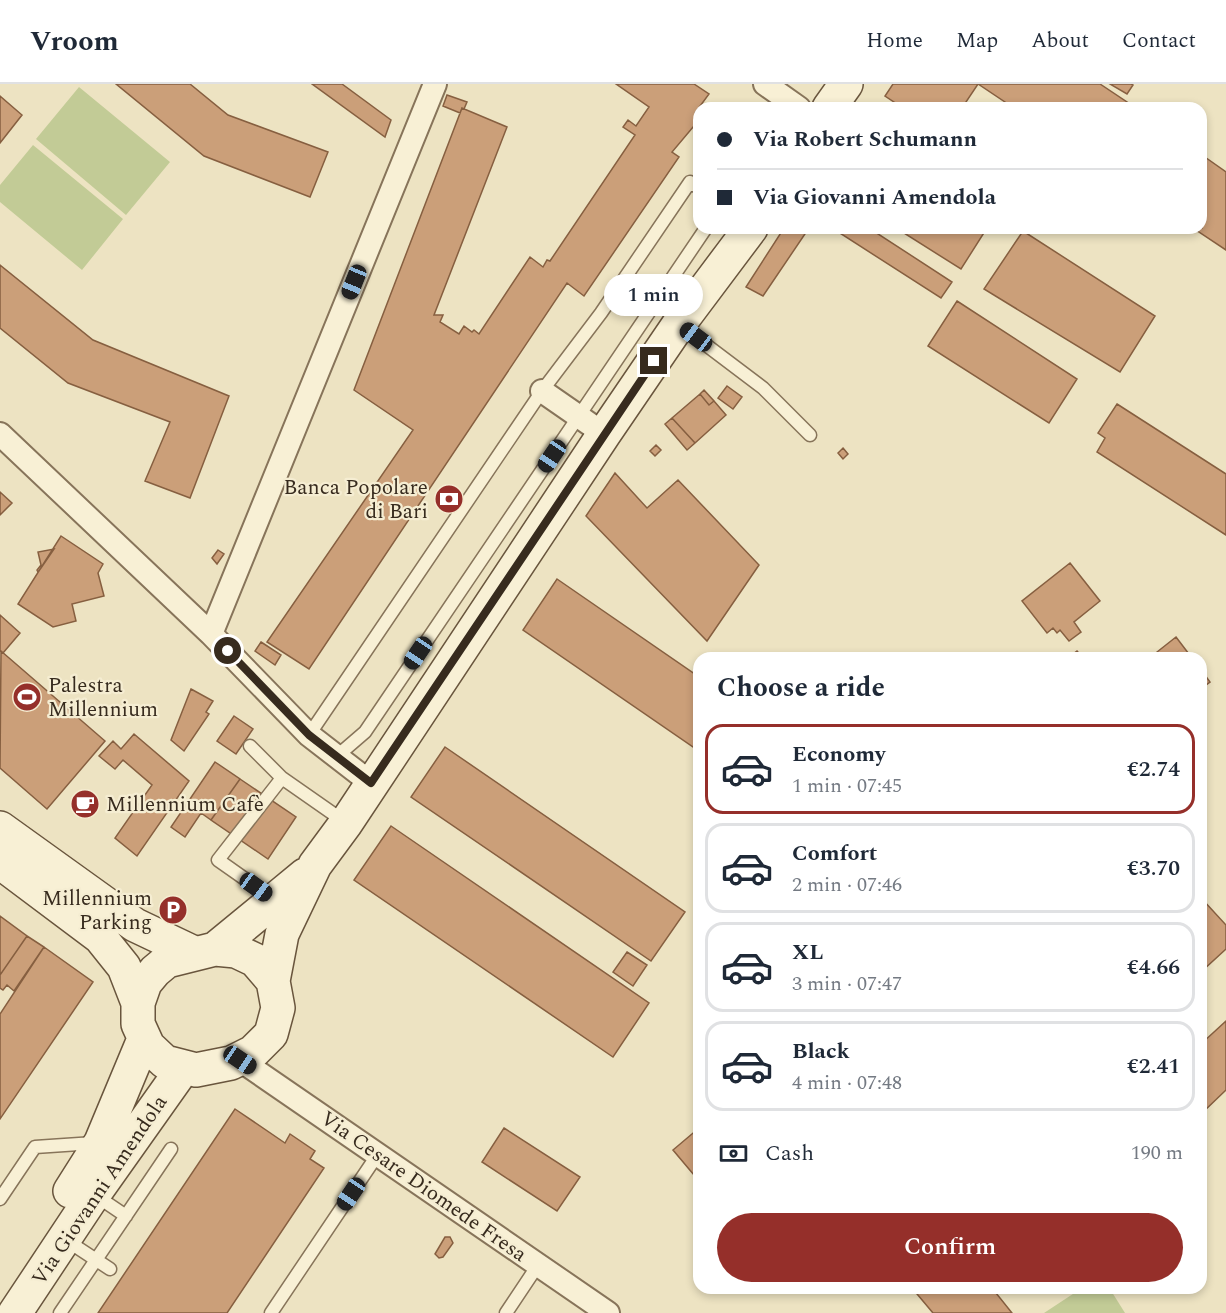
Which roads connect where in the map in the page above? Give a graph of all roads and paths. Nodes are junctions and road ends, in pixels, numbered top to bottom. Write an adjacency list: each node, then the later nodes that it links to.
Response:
1 (435, 84): 14 (street)
2 (765, 84): 4 (street)
3 (846, 84): 5 (main road)
4 (790, 102)
5 (833, 102)
6 (693, 184): 10 (lane)
7 (702, 234): 11 (lane)
8 (746, 234): 9 (main road)
9 (679, 324): 11 (main road); 13 (lane)
10 (542, 391): 11 (street); 15 (lane)
11 (591, 425): 17 (lane); 19 (main road)
12 (0, 434): 14 (street)
13 (810, 435)
14 (211, 634): 15 (street)
15 (309, 735): 17 (street)
16 (250, 746): 18 (lane)
17 (336, 757): 19 (street)
18 (282, 778): 20 (lane); 24 (lane)
19 (371, 783): 20 (main road)
20 (346, 823): 23 (main road)
21 (0, 828): 25 (main road)
22 (0, 862): 27 (main road)
23 (315, 865): 24 (main road); 26 (main road)
24 (275, 901): 25 (main road)
25 (205, 951): 26 (main road); 27 (main road)
26 (273, 981): 29 (main road)
27 (138, 1003): 28 (main road)
28 (144, 1039): 30 (main road); 31 (main road, Via Giovanni Amendola)
29 (240, 1060): 30 (main road); 33 (street, Via Cesare Diomede Fresa)
30 (184, 1067): 34 (main road, Via Giovanni Amendola)
31 (101, 1143): 35 (lane); 41 (main road, Via Giovanni Amendola)
32 (171, 1149): 36 (lane)
33 (378, 1154): 39 (street, Via Cesare Diomede Fresa); 44 (lane)
34 (94, 1194): 36 (lane); 37 (main road, Via Giovanni Amendola)
35 (0, 1198)
36 (126, 1216): 38 (lane)
37 (65, 1239): 38 (lane); 42 (main road, Via Giovanni Amendola)
38 (97, 1261): 40 (lane); 43 (lane)
39 (538, 1265): 45 (lane); 46 (street, Via Cesare Diomede Fresa)
40 (110, 1269)
41 (0, 1296)
42 (15, 1313)
43 (60, 1313)
44 (271, 1313)
45 (506, 1313)
46 (608, 1313)

